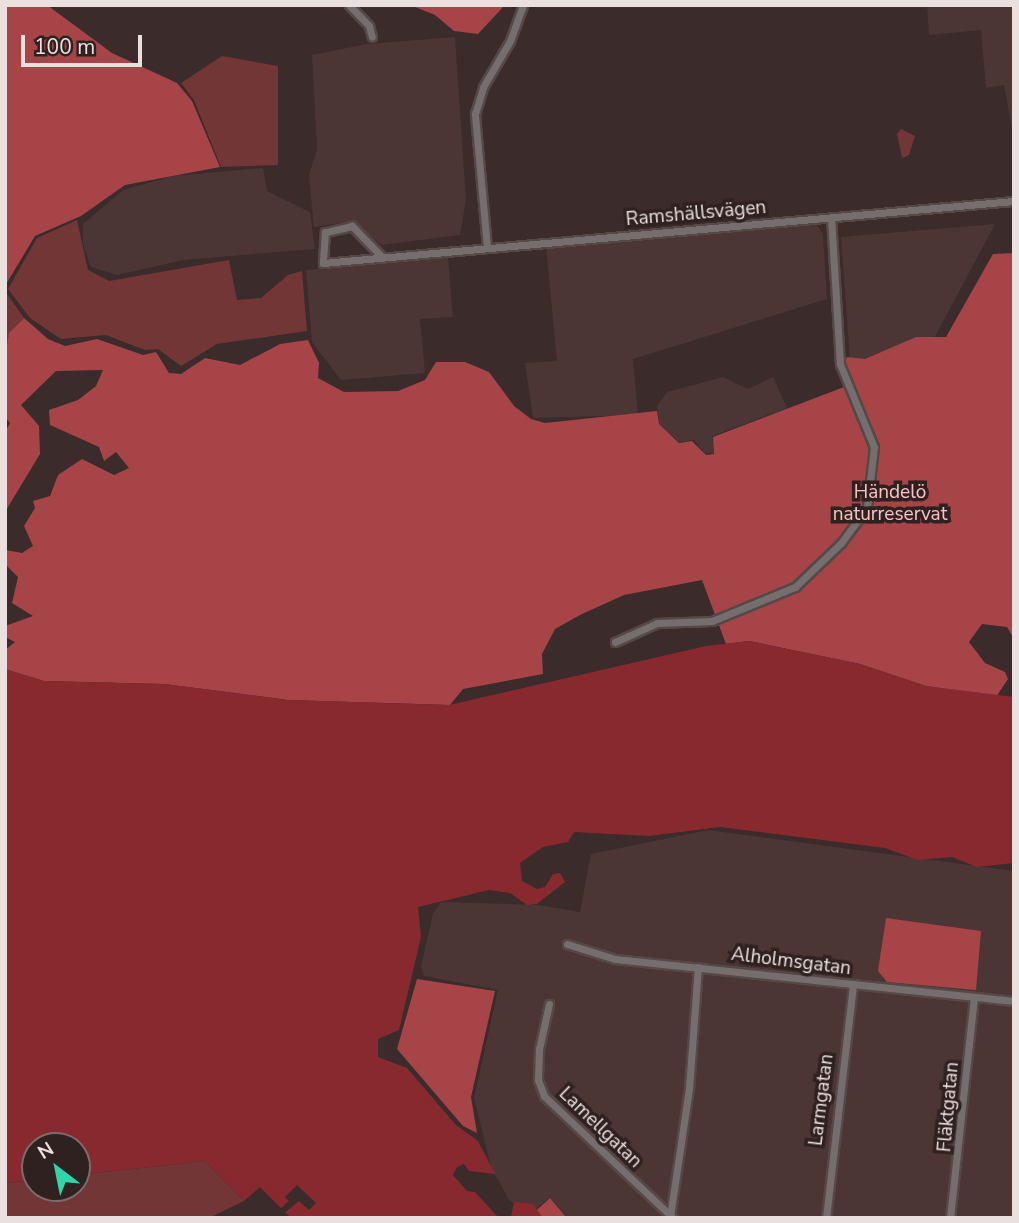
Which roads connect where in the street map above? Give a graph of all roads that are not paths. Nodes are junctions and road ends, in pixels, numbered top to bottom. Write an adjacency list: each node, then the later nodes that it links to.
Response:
1 (349, 5): 3 (street)
2 (523, 5): 6 (street)
3 (372, 37)
4 (1014, 201): 5 (street, Ramshällsvägen)
5 (831, 218): 6 (street, Ramshällsvägen); 8 (street)
6 (487, 247): 7 (street, Ramshällsvägen)
7 (381, 256): 7 (street, Ramshällsvägen)
8 (615, 642)
9 (567, 944): 10 (street, Alholmsgatan)
10 (698, 967): 11 (street, Alholmsgatan); 15 (street)
11 (852, 985): 12 (street, Alholmsgatan); 16 (street, Larmgatan)
12 (974, 998): 13 (street, Alholmsgatan); 17 (street, Fläktgatan)
13 (1014, 1001)
14 (549, 1004): 15 (street, Lamellgatan)
15 (671, 1217)
16 (826, 1218)
17 (950, 1218)

